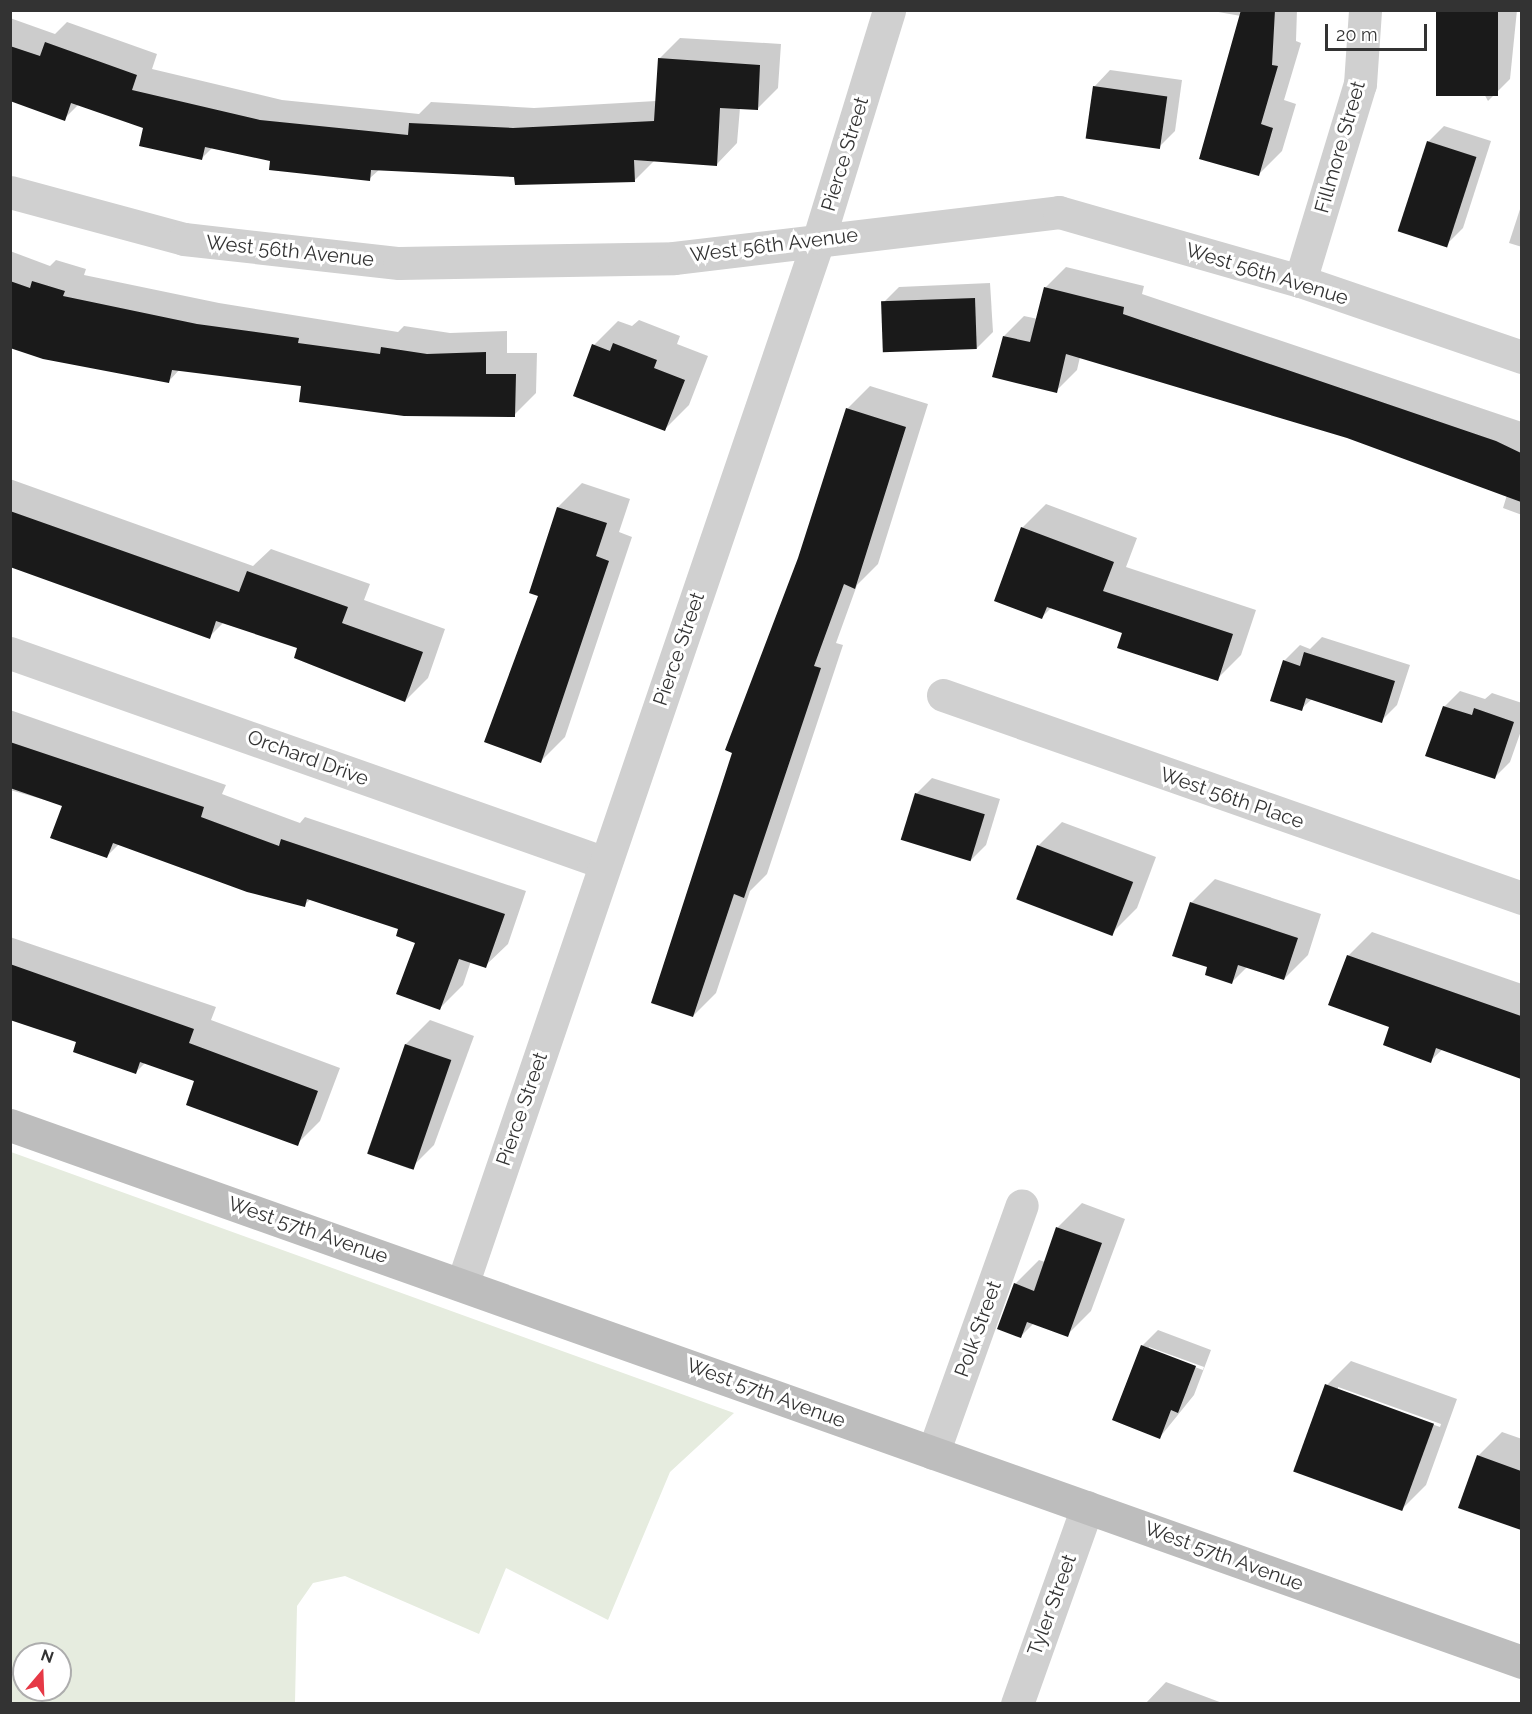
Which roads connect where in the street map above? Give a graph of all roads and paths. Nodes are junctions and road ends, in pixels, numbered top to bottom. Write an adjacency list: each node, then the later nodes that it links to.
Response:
1 (889, 10): 4 (street, Pierce Street)
2 (1365, 10): 5 (street, Fillmore Street)
3 (10, 192): 4 (street, West 56th Avenue)
4 (819, 238): 5 (street, West 56th Avenue); 9 (street, Pierce Street)
5 (1300, 281): 6 (street, West 56th Avenue)
6 (1521, 357)
7 (10, 653): 9 (street, Orchard Drive)
8 (943, 695): 10 (street, West 56th Place)
9 (605, 863): 13 (street, Pierce Street)
10 (1521, 898)
11 (10, 1125): 13 (street, West 57th Avenue)
12 (1022, 1205): 14 (street, Polk Street)
13 (462, 1285): 14 (street, West 57th Avenue)
14 (933, 1452): 15 (street, West 57th Avenue)
15 (1087, 1507): 16 (street, West 57th Avenue); 17 (street, Tyler Street)
16 (1521, 1662)
17 (1017, 1704)

